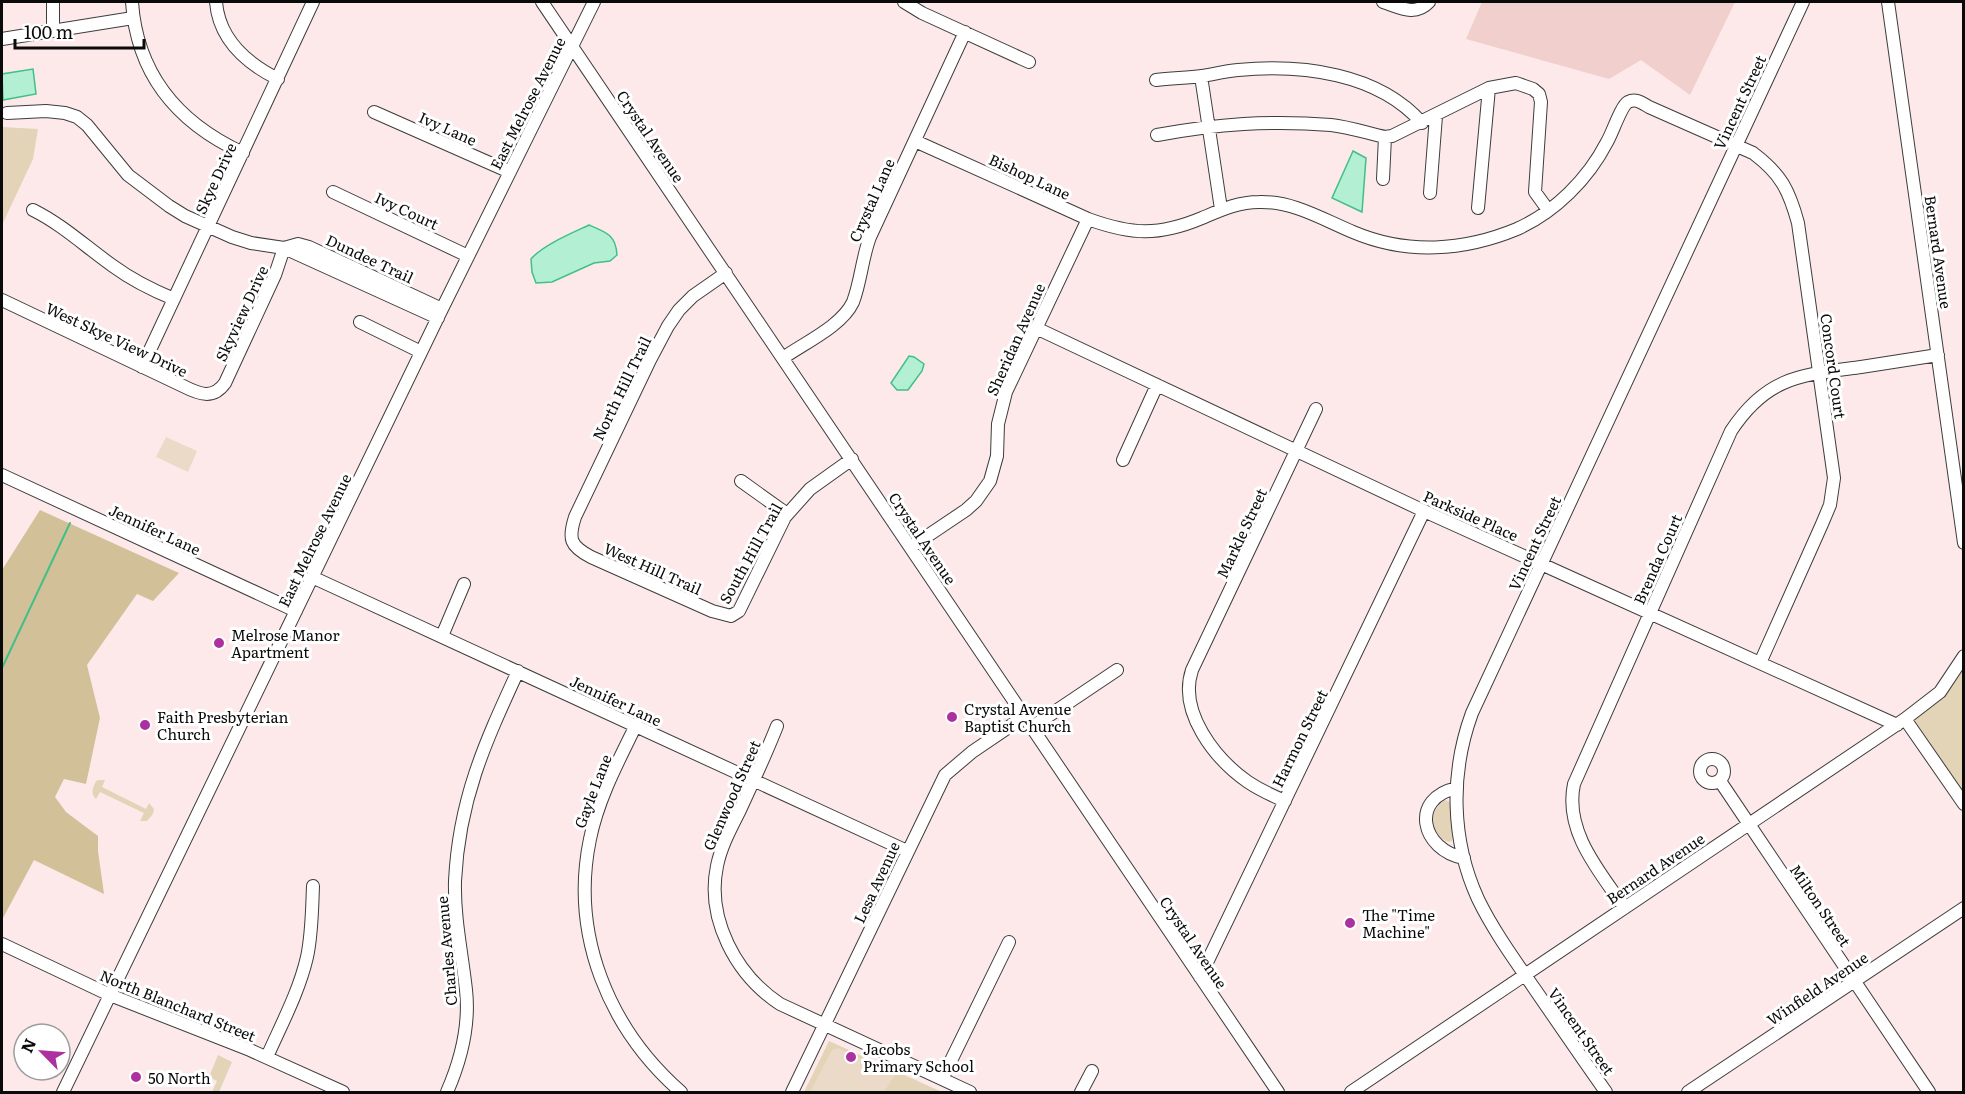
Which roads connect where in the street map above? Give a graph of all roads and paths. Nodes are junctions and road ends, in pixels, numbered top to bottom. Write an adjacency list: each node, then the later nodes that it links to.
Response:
1 (53, 2): 13 (street)
2 (132, 2): 12 (street)
3 (216, 2): 19 (street)
4 (313, 2): 19 (street, Skye Drive)
5 (543, 2): 16 (street, Crystal Avenue)
6 (594, 2): 16 (street, East Melrose Avenue)
7 (904, 2): 14 (street)
8 (1383, 2): 9 (street)
9 (1429, 2)
10 (1803, 2): 30 (street, Vincent Street)
11 (1888, 2): 51 (street, Bernard Avenue)
12 (133, 18): 13 (street); 31 (street)
13 (53, 31): 15 (street)
14 (965, 32): 17 (street); 29 (street, Crystal Lane)
15 (2, 39)
16 (573, 47): 32 (street, East Melrose Avenue); 44 (street, Crystal Avenue)
17 (1029, 62)
18 (1201, 76): 20 (street); 25 (street); 26 (street)
19 (278, 79): 31 (street, Skye Drive)
20 (1156, 80)
21 (1489, 88): 24 (street); 36 (street); 39 (street)
22 (374, 112): 32 (street, Ivy Lane)
23 (7, 113): 41 (street, Dundee Trail)
24 (1436, 116): 25 (street); 35 (street)
25 (1422, 123): 28 (street)
26 (1208, 125): 27 (street); 28 (street); 37 (street)
27 (1157, 135)
28 (1385, 137): 33 (street)
29 (915, 141): 40 (street, Bishop Lane); 52 (street, Crystal Lane)
30 (1736, 145): 39 (street, Concord Court); 54 (street, Concord Court); 68 (street, Vincent Street)
31 (243, 153): 41 (street, Skye Drive)
32 (510, 172): 43 (street, East Melrose Avenue)
33 (1383, 179)
34 (333, 192): 43 (street, Ivy Court)
35 (1430, 193)
36 (1478, 208)
37 (1221, 209): 39 (street, Bishop Lane); 40 (street, Bishop Lane)
38 (33, 210): 45 (street)
39 (1548, 210)
40 (1088, 219): 49 (street, Sheridan Avenue)
41 (208, 227): 42 (street, Dundee Trail); 45 (street, Skye Drive)
42 (284, 248): 47 (street, Dundee Trail); 56 (street, Skyview Drive)
43 (468, 256): 47 (street, East Melrose Avenue)
44 (726, 273): 52 (street, Crystal Avenue); 65 (street, North Hill Trail)
45 (174, 299): 53 (street, Skye Drive)
46 (2, 300): 53 (street, West Skye View Drive)
47 (440, 313): 50 (street, East Melrose Avenue)
48 (360, 322): 50 (street)
49 (1036, 328): 55 (street, Parkside Place); 67 (street, Sheridan Avenue)
50 (421, 352): 69 (street, East Melrose Avenue)
51 (1938, 355): 54 (street, Brenda Court); 66 (street, Bernard Avenue)
52 (783, 358): 59 (street, Crystal Avenue)
53 (142, 367): 56 (street, West Skye View Drive)
54 (1820, 373): 72 (street, Brenda Court); 76 (street, Concord Court)
55 (1157, 385): 58 (street, Parkside Place); 60 (street)
56 (221, 389)
57 (1316, 409): 58 (street, Markle Street)
58 (1296, 450): 63 (street, Parkside Place); 87 (street, Markle Street)
59 (852, 459): 64 (street, South Hill Trail); 67 (street, Crystal Avenue)
60 (1123, 460)
61 (2, 475): 71 (street, Jennifer Lane)
62 (741, 481): 64 (street)
63 (1424, 511): 68 (street, Parkside Place); 87 (street, Harmon Street)
64 (787, 514): 73 (street, South Hill Trail)
65 (571, 536): 73 (street, West Hill Trail)
66 (1964, 543)
67 (911, 547): 79 (street, Crystal Avenue)
68 (1542, 564): 72 (street, Parkside Place); 86 (street, Vincent Street)
69 (312, 577): 71 (street, East Melrose Avenue); 74 (street, Jennifer Lane)
70 (464, 584): 74 (street)
71 (296, 611): 100 (street, East Melrose Avenue)
72 (1650, 614): 76 (street, Parkside Place); 93 (street, Brenda Court)
73 (731, 616)
74 (442, 636): 78 (street, Jennifer Lane)
75 (1964, 656): 80 (street, Bernard Avenue)
76 (1760, 663): 80 (street, Parkside Place)
77 (1117, 670): 83 (street)
78 (518, 671): 81 (street, Jennifer Lane); 108 (street, Charles Avenue)
79 (1025, 716): 83 (street, Crystal Avenue); 90 (street, Lesa Avenue)
80 (1901, 722): 88 (street); 89 (street, Bernard Avenue)
81 (636, 725): 84 (street, Jennifer Lane); 109 (street, Gayle Lane)
82 (777, 726): 84 (street, Glenwood Street)
83 (1032, 728): 98 (street, Crystal Avenue)
84 (754, 780): 90 (street, Jennifer Lane); 101 (street, Glenwood Street)
85 (1720, 781): 89 (street, Milton Street)
86 (1457, 789): 91 (street, Vincent Street); 91 (street)
87 (1285, 801): 98 (street, Harmon Street)
88 (1964, 804)
89 (1748, 824): 93 (street, Bernard Avenue); 99 (street, Milton Street)
90 (907, 851): 101 (street, Lesa Avenue)
91 (1464, 858): 97 (street, Vincent Street)
92 (313, 886): 102 (street)
93 (1624, 908): 97 (street, Bernard Avenue)
94 (1964, 908): 99 (street, Winfield Avenue)
95 (1009, 942): 104 (street)
96 (2, 944): 100 (street, North Blanchard Street)
97 (1525, 975): 114 (street, Bernard Avenue); 115 (street, Vincent Street)
98 (1200, 977): 113 (street, Crystal Avenue)
99 (1854, 981): 116 (street, Winfield Avenue); 117 (street, Milton Street)
100 (110, 995): 102 (street, North Blanchard Street); 106 (street, East Melrose Avenue)
101 (824, 1026): 104 (street, Glenwood Street); 110 (street, Lesa Avenue)
102 (267, 1057): 105 (street, North Blanchard Street)
103 (1092, 1071): 112 (street)
104 (942, 1079): 111 (street, Glenwood Street)
105 (326, 1089): 107 (street, North Blanchard Street)
106 (63, 1092)
107 (343, 1092)
108 (447, 1092)
109 (681, 1092)
110 (792, 1092)
111 (970, 1092)
112 (1081, 1092)
113 (1278, 1092)
114 (1351, 1092)
115 (1606, 1092)
116 (1688, 1092)
117 (1929, 1092)

